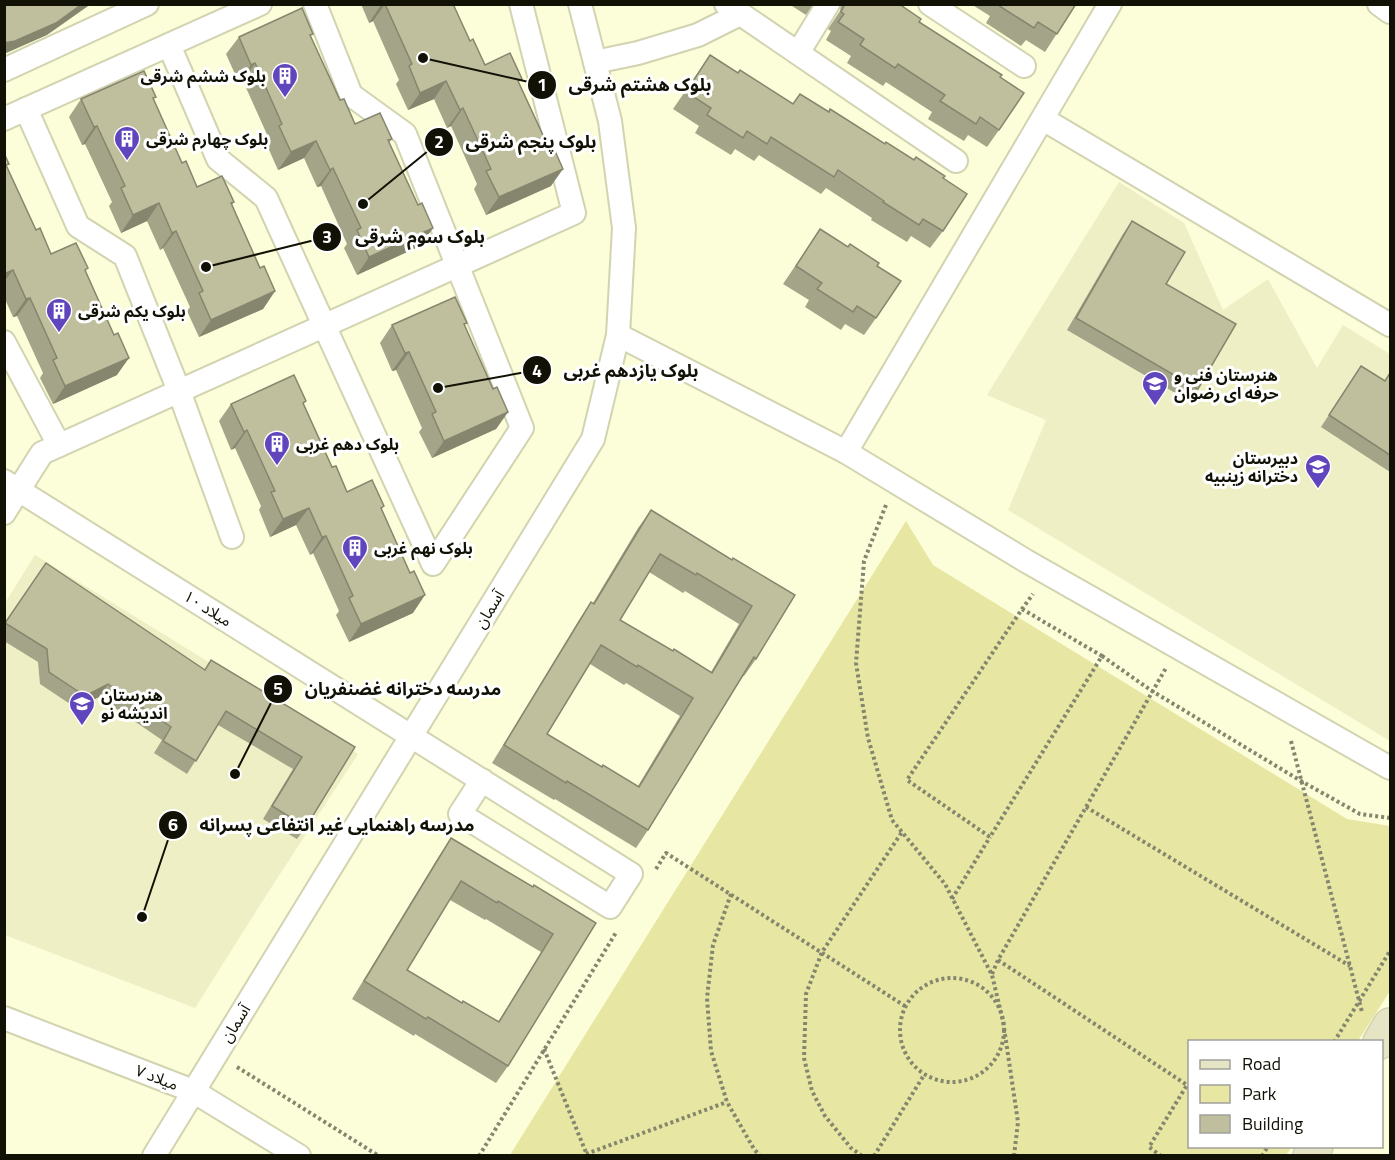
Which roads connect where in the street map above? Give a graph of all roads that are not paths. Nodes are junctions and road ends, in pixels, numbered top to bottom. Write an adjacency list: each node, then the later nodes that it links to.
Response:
1 (147, 4): 16 (street)
2 (260, 4): 12 (street)
3 (315, 4): 21 (street)
4 (521, 4): 21 (street)
5 (580, 4): 14 (street, آسمان)
6 (828, 4): 13 (street)
7 (930, 4): 15 (street)
8 (1110, 4): 19 (street)
9 (1379, 4): 11 (street)
10 (733, 9): 13 (street); 14 (street)
11 (1390, 12)
12 (169, 45): 17 (street); 22 (street)
13 (798, 53): 20 (street)
14 (595, 62): 24 (street, آسمان)
15 (1024, 66)
16 (4, 70)
17 (27, 109): 18 (street); 26 (street)
18 (4, 119)
19 (1043, 119): 23 (street); 28 (street)
20 (956, 161)
21 (457, 265): 22 (street); 22 (street)
22 (324, 325): 26 (street)
23 (1390, 325)
24 (618, 335): 28 (street); 32 (street, آسمان)
25 (4, 342): 27 (street)
26 (179, 391): 27 (street); 31 (street)
27 (59, 445): 29 (street)
28 (846, 452): 33 (street)
29 (12, 485): 30 (street); 32 (street, میلاد ۱۰)
30 (4, 513)
31 (232, 537)
32 (411, 736): 34 (street, میلاد ۱۰); 36 (street, آسمان)
33 (1390, 768)
34 (482, 780): 34 (street, میلاد ۱۰)
35 (4, 1018): 36 (street, میلاد ۷)
36 (193, 1091): 37 (street, آسمان); 38 (street, میلاد ۷)
37 (154, 1155)
38 (299, 1155)

